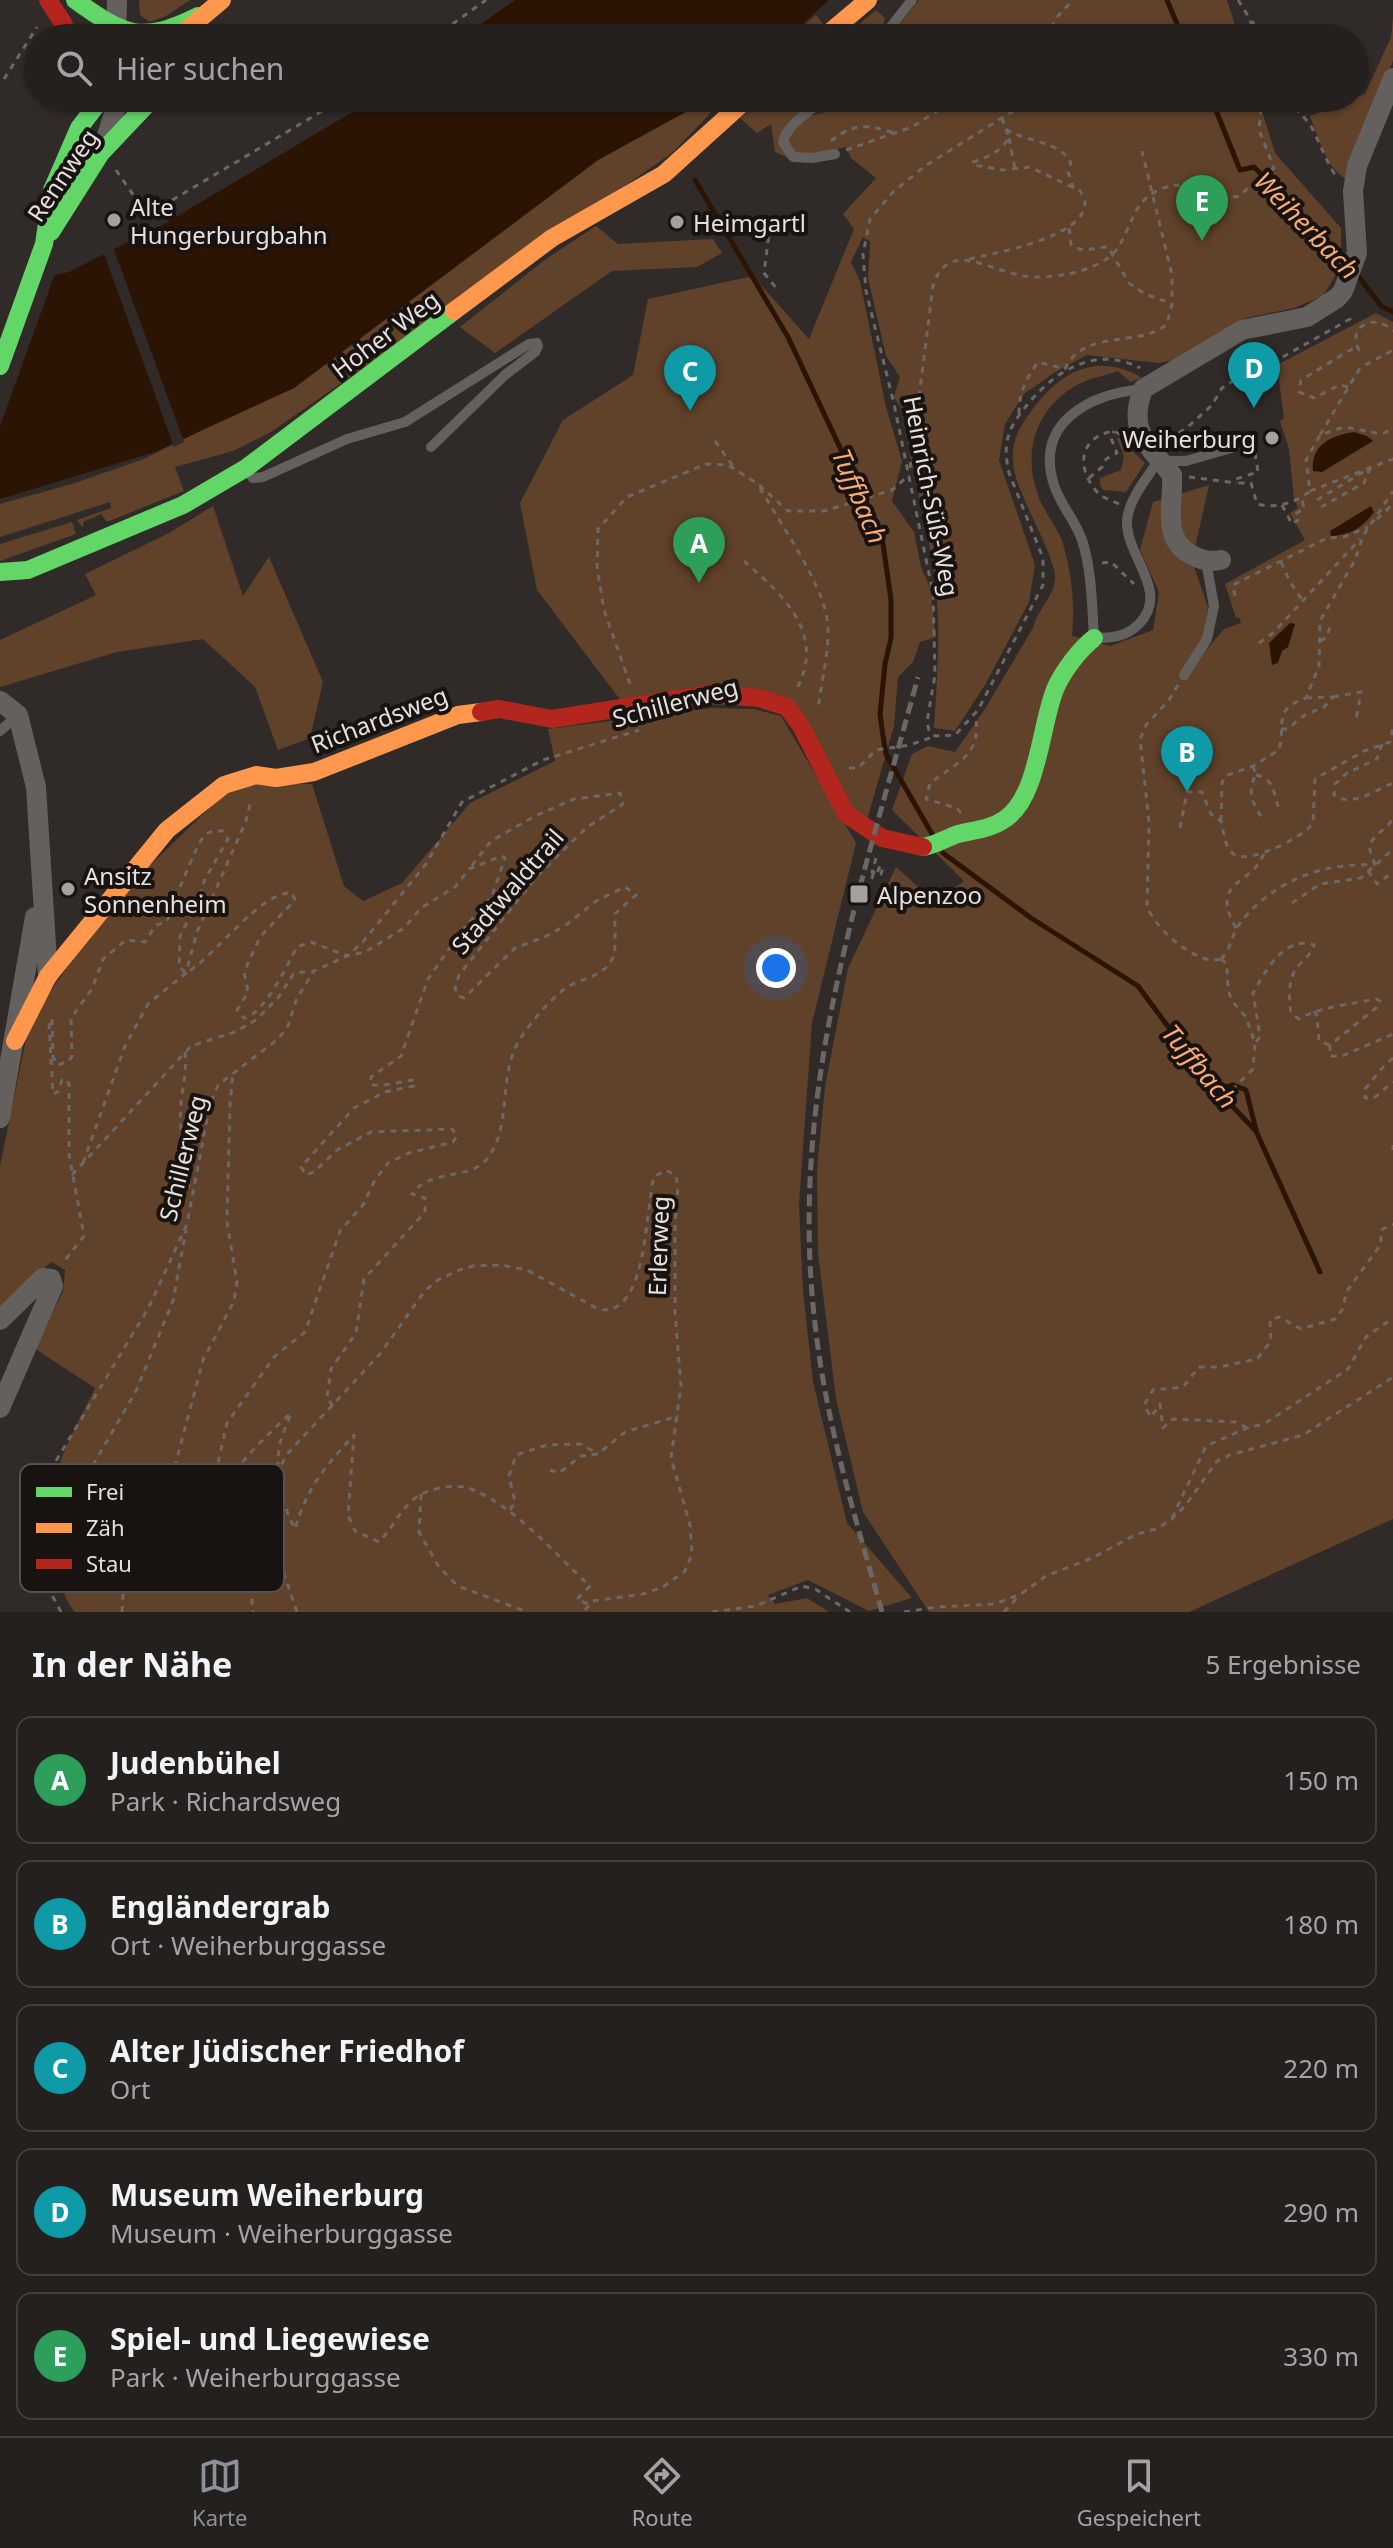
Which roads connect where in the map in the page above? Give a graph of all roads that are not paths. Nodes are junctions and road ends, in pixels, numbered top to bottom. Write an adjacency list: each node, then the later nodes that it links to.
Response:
1 (75, 0): 8 (street)
2 (117, 0): 9 (street)
3 (222, 0): 7 (street)
4 (236, 0): 12 (street)
5 (868, 0): 13 (street)
6 (912, 0): 14 (lane)
7 (206, 11): 10 (street); 11 (street)
8 (104, 24)
9 (116, 24)
10 (181, 24)
11 (192, 24)
12 (217, 24)
13 (840, 24)
14 (893, 24)
15 (1393, 78): 27 (street)
16 (81, 112): 22 (street)
17 (91, 112): 22 (street, Rennweg)
18 (116, 112): 24 (street)
19 (142, 112): 24 (street, Rennweg)
20 (733, 112): 30 (street, Hoher Weg)
21 (808, 112): 23 (lane)
22 (79, 128): 25 (street, Rennweg)
23 (830, 155)
24 (106, 160): 25 (street, Rennweg)
25 (44, 244): 26 (street, Rennweg)
26 (0, 366)
27 (1148, 386): 31 (street); 36 (lane)
28 (1252, 442): 31 (lane)
29 (431, 447): 30 (lane)
30 (246, 468): 33 (street, Hoher Weg)
31 (1165, 468): 32 (street); 36 (lane)
32 (1214, 560): 37 (lane)
33 (28, 570): 34 (street, Hoher Weg); 35 (street, Hoher Weg)
34 (0, 572)
35 (0, 589)
36 (1094, 638): 42 (street, Richardsweg)
37 (1184, 675)
38 (0, 701): 39 (street)
39 (18, 715): 40 (lane); 41 (street)
40 (0, 731)
41 (40, 882): 42 (street); 43 (street)
42 (48, 976): 43 (street, Richardsweg)
43 (15, 1041): 44 (street)
44 (0, 1118)
45 (0, 1320): 46 (street)
46 (0, 1408)

